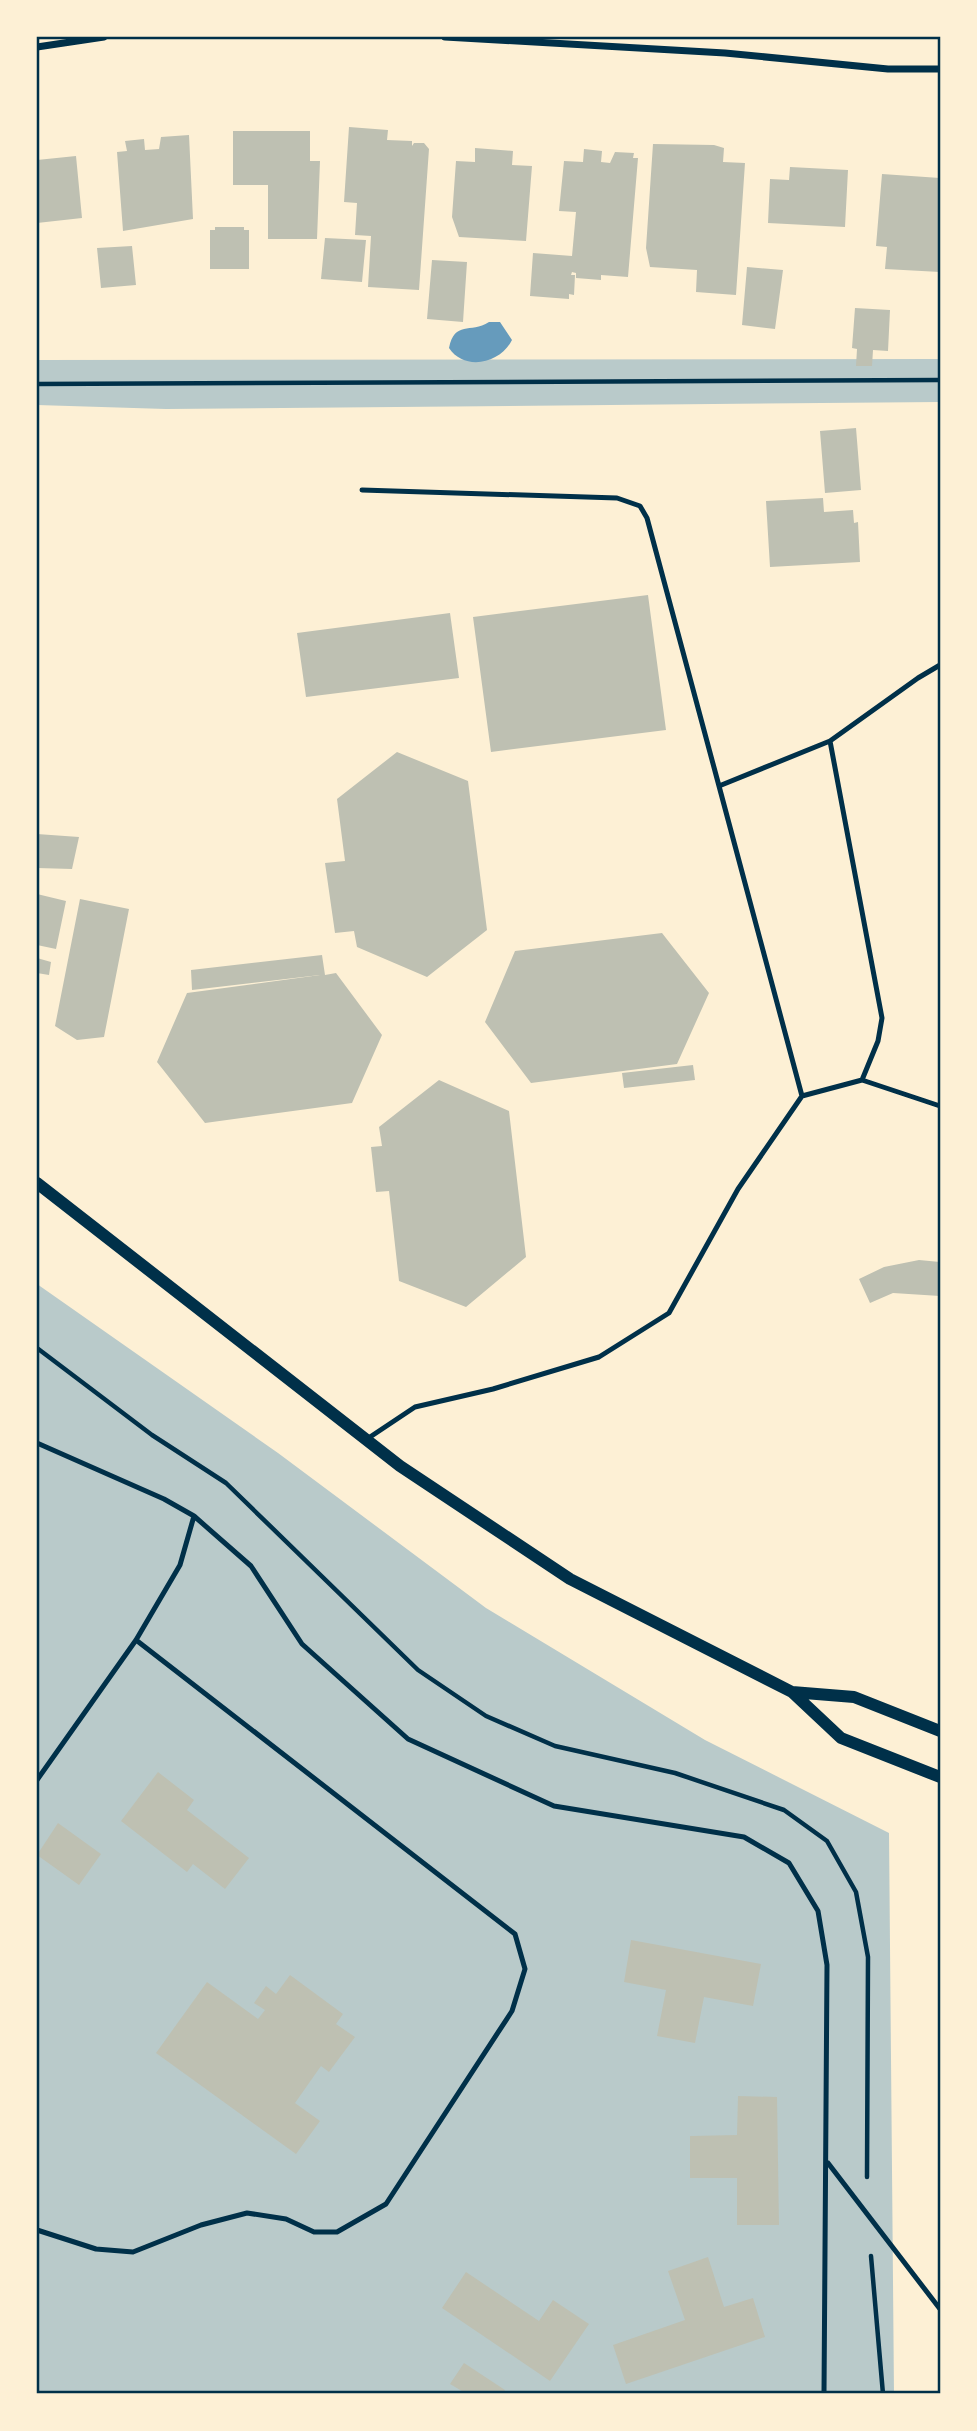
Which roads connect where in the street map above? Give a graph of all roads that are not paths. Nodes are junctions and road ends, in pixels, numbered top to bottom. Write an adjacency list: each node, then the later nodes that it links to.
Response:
1 (104, 37): 3 (street)
2 (445, 37): 4 (street)
3 (37, 47)
4 (940, 69)
5 (362, 490): 8 (lane)
6 (940, 665): 7 (lane)
7 (830, 741): 8 (lane); 9 (lane)
8 (719, 786): 10 (lane)
9 (862, 1080): 10 (lane); 11 (lane)
10 (802, 1096): 13 (lane)
11 (940, 1106)
12 (37, 1183): 13 (street)
13 (367, 1438): 17 (street)
14 (37, 1443): 15 (lane)
15 (194, 1516): 16 (lane); 21 (lane)
16 (136, 1640): 20 (lane); 22 (lane)
17 (792, 1692): 18 (street); 19 (street)
18 (940, 1731)
19 (940, 1777)
20 (37, 1780)
21 (828, 2163): 23 (lane); 24 (lane)
22 (37, 2230)
23 (940, 2309)
24 (824, 2394)

